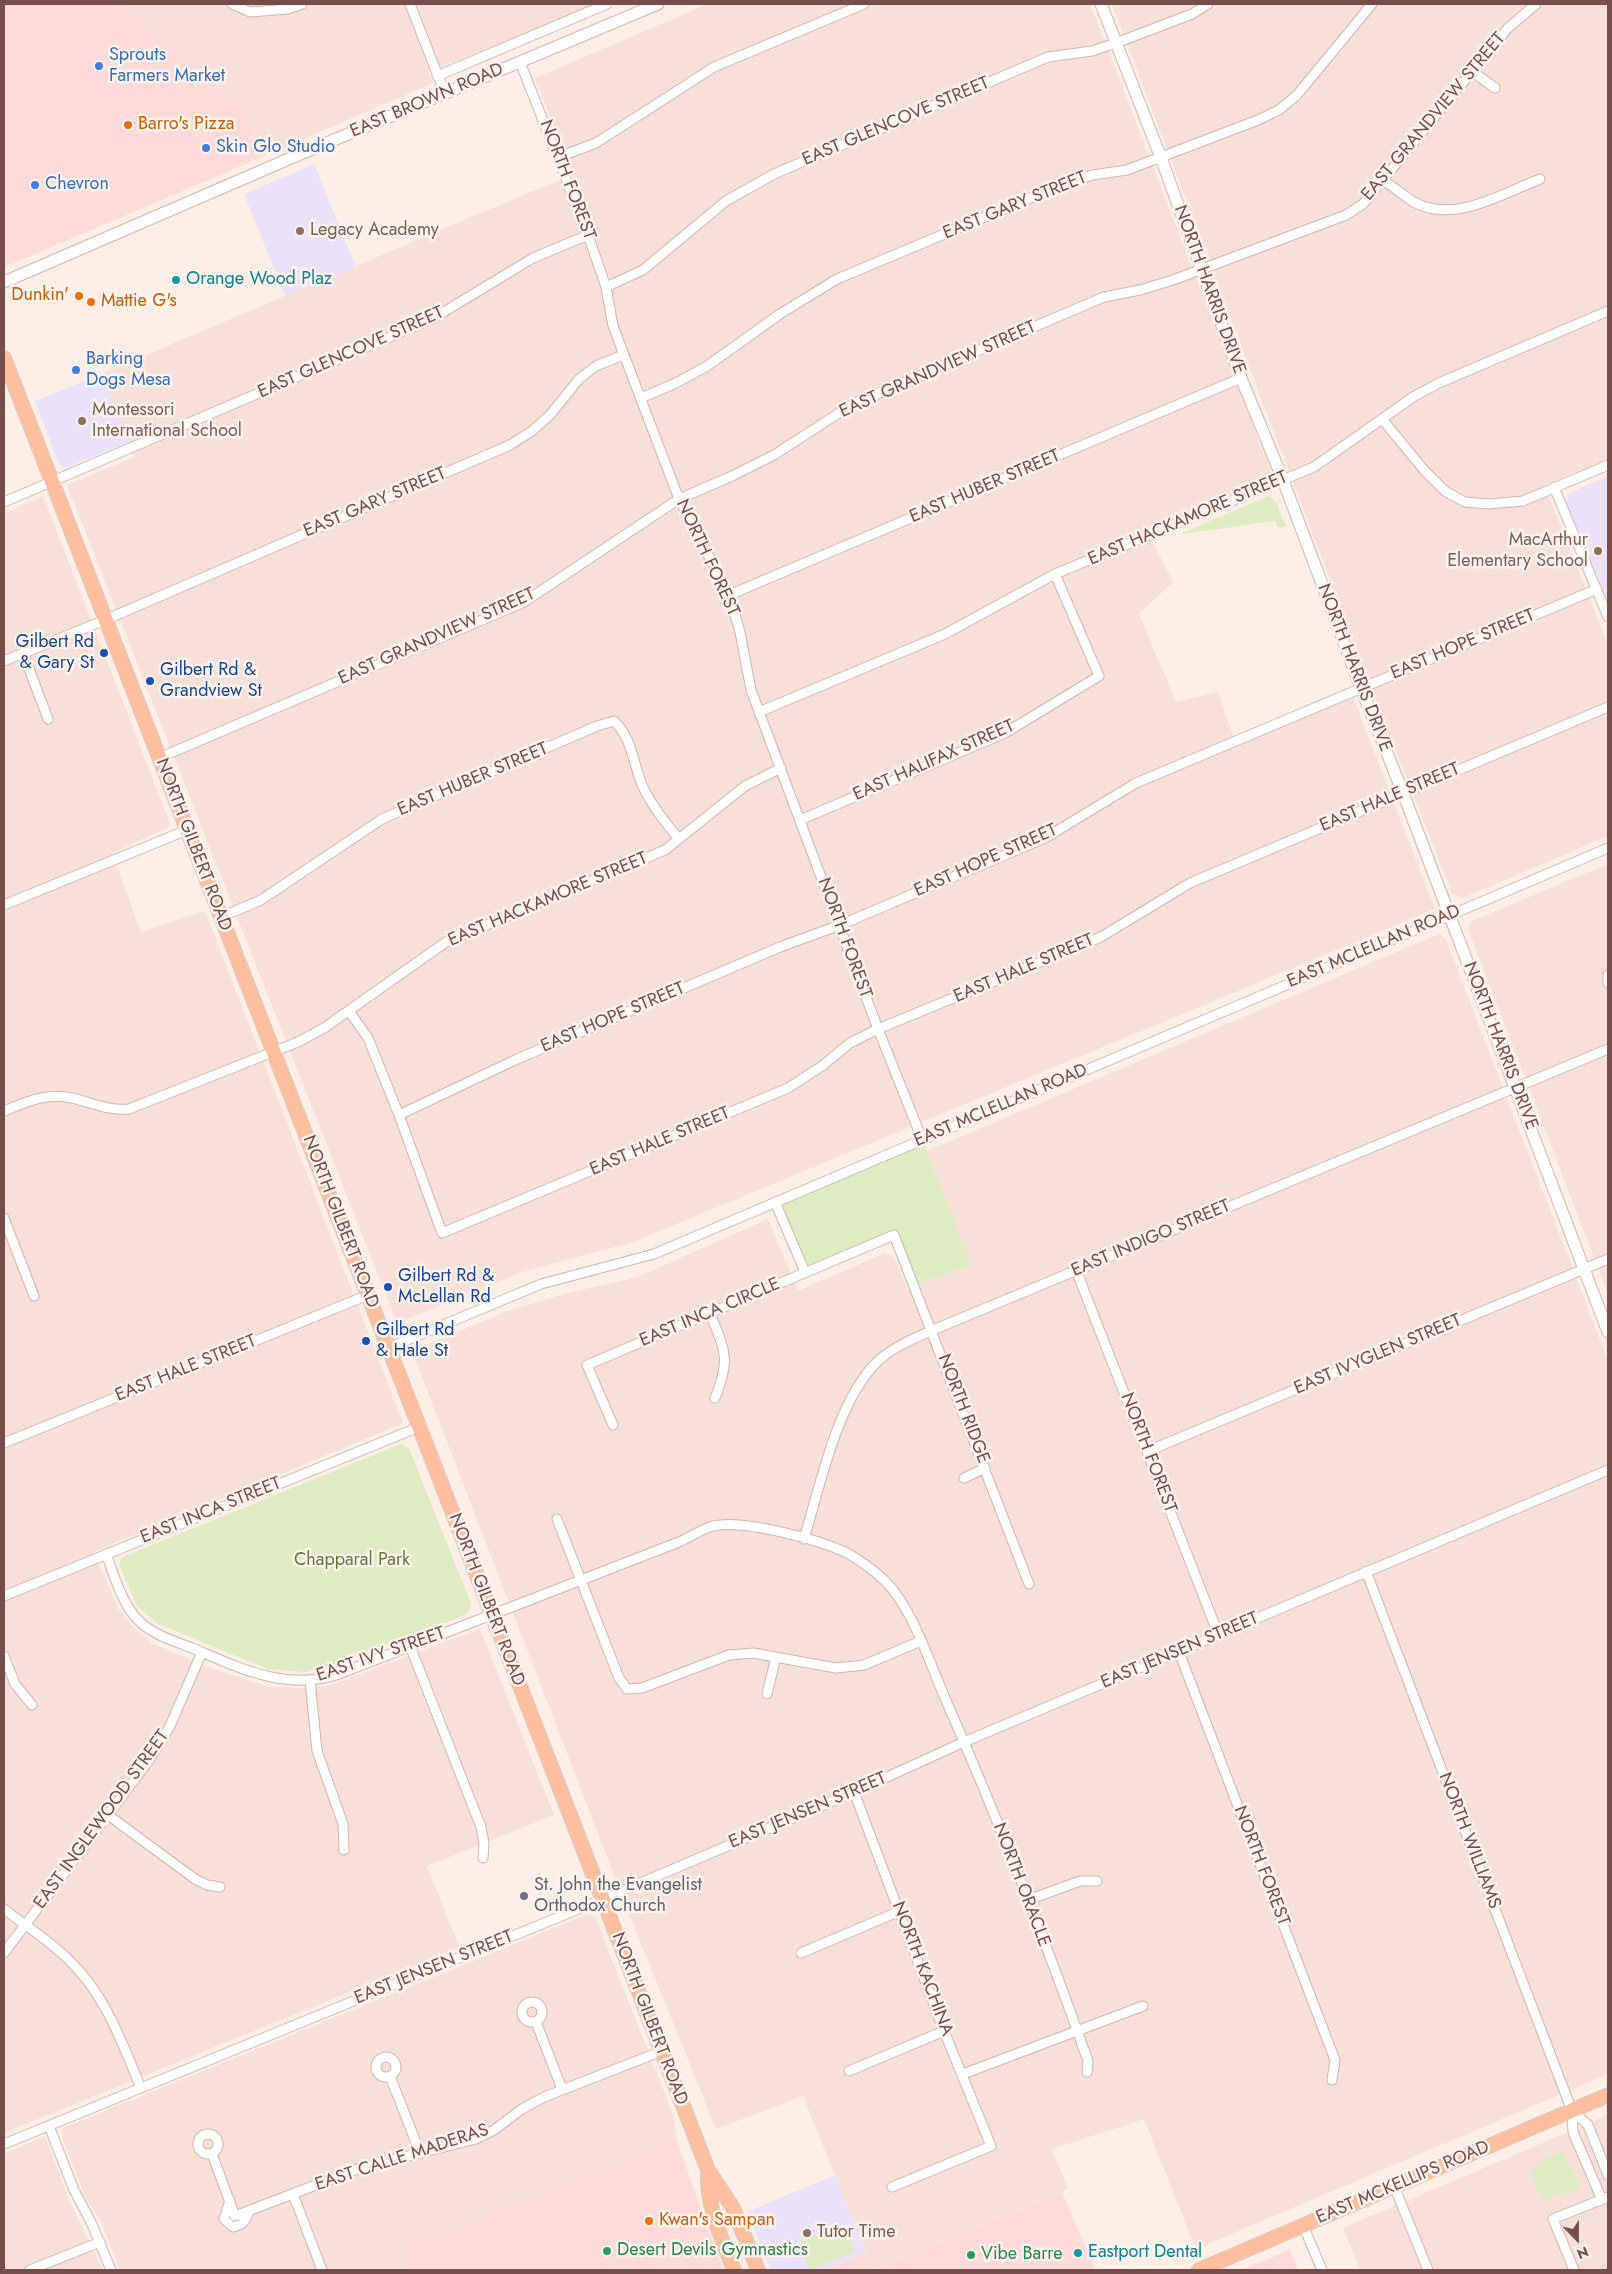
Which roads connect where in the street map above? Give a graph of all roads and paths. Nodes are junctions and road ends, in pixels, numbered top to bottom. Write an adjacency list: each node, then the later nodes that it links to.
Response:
1 (232, 4): 2 (street)
2 (302, 4)
3 (410, 4): 14 (street)
4 (607, 4): 14 (street, EAST BROWN ROAD)
5 (658, 4): 12 (street, EAST BROWN ROAD)
6 (864, 4): 17 (street)
7 (1101, 4): 11 (street, NORTH HARRIS DRIVE)
8 (1208, 4): 11 (street, EAST GLENCOVE STREET)
9 (1372, 4): 18 (street, EAST GARY STREET)
10 (1536, 4): 13 (street, EAST GRANDVIEW STREET)
11 (1116, 44): 18 (street, NORTH HARRIS DRIVE); 24 (street, EAST GLENCOVE STREET)
12 (520, 62): 16 (street, EAST BROWN ROAD); 17 (street, NORTH FOREST)
13 (1473, 72): 15 (street); 20 (street, EAST GRANDVIEW STREET)
14 (438, 76): 16 (street)
15 (1495, 88)
16 (445, 94): 23 (street, EAST BROWN ROAD)
17 (559, 157): 21 (street, NORTH FOREST)
18 (1162, 158): 22 (street, NORTH HARRIS DRIVE); 29 (street, EAST GARY STREET)
19 (1540, 179): 20 (street)
20 (1384, 181): 22 (street, EAST GRANDVIEW STREET)
21 (588, 235): 24 (street, NORTH FOREST); 33 (street, EAST GLENCOVE STREET)
22 (1202, 268): 28 (street, NORTH HARRIS DRIVE); 35 (street, EAST GRANDVIEW STREET)
23 (4, 282)
24 (606, 287): 26 (street, NORTH FOREST)
25 (1608, 311): 30 (street, EAST HACKAMORE STREET)
26 (623, 355): 29 (street, NORTH FOREST); 41 (street, EAST GARY STREET)
27 (4, 358): 33 (main road, NORTH GILBERT ROAD)
28 (1241, 378): 32 (street, NORTH HARRIS DRIVE); 39 (street, EAST HUBER STREET)
29 (641, 398): 35 (street, NORTH FOREST)
30 (1382, 419): 32 (street, EAST HACKAMORE STREET); 34 (street)
31 (1608, 465): 34 (street)
32 (1283, 480): 37 (street, EAST HACKAMORE STREET); 44 (street, NORTH HARRIS DRIVE)
33 (52, 481): 36 (street, EAST GLENCOVE STREET); 41 (main road, NORTH GILBERT ROAD)
34 (1554, 487): 38 (street)
35 (679, 499): 39 (street, NORTH FOREST); 48 (street, EAST GRANDVIEW STREET)
36 (4, 502)
37 (1056, 574): 46 (street, EAST HACKAMORE STREET); 51 (street, EAST HALIFAX STREET)
38 (1597, 589): 40 (street); 44 (street, EAST HOPE STREET)
39 (728, 595): 46 (street, NORTH FOREST)
40 (1608, 617)
41 (106, 620): 42 (street, EAST GARY STREET); 48 (main road, NORTH GILBERT ROAD)
42 (23, 653): 43 (street, EAST GARY STREET); 47 (street)
43 (4, 661)
44 (1361, 688): 50 (street, NORTH HARRIS DRIVE); 58 (street, EAST HOPE STREET)
45 (1608, 707): 50 (street, EAST HALE STREET)
46 (759, 712): 49 (street, NORTH FOREST)
47 (48, 719)
48 (159, 758): 52 (main road, NORTH GILBERT ROAD)
49 (781, 768): 51 (street, NORTH FOREST); 53 (street, EAST HACKAMORE STREET)
50 (1403, 793): 56 (street, NORTH HARRIS DRIVE); 60 (street, EAST HALE STREET)
51 (800, 820): 58 (street, NORTH FOREST)
52 (187, 830): 55 (street); 57 (main road, NORTH GILBERT ROAD)
53 (678, 838): 57 (street, EAST HUBER STREET); 59 (street, EAST HACKAMORE STREET)
54 (1608, 848): 56 (street, EAST MCLELLAN ROAD)
55 (4, 904)
56 (1450, 915): 63 (street, NORTH HARRIS DRIVE); 66 (street, EAST MCLELLAN ROAD)
57 (221, 917): 62 (main road, NORTH GILBERT ROAD)
58 (840, 925): 60 (street, NORTH FOREST); 65 (street, EAST HOPE STREET)
59 (349, 1011): 62 (street, EAST HACKAMORE STREET); 65 (street)
60 (878, 1029): 65 (street, EAST HALE STREET); 66 (street, NORTH FOREST)
61 (1608, 1048): 63 (street, EAST INDIGO STREET)
62 (273, 1052): 64 (street, EAST HACKAMORE STREET); 74 (main road, NORTH GILBERT ROAD)
63 (1515, 1087): 71 (street, NORTH HARRIS DRIVE); 72 (street, EAST INDIGO STREET)
64 (4, 1111)
65 (399, 1115)
66 (922, 1139): 67 (street, EAST MCLELLAN ROAD)
67 (775, 1202): 73 (street); 79 (street, EAST MCLELLAN ROAD)
68 (4, 1218): 75 (street)
69 (894, 1235): 73 (street, EAST INCA CIRCLE); 77 (street, NORTH RIDGE)
70 (1608, 1259): 71 (street, EAST IVYGLEN STREET)
71 (1585, 1269): 78 (street, NORTH HARRIS DRIVE); 84 (street, EAST IVYGLEN STREET)
72 (1076, 1270): 77 (street, EAST INDIGO STREET); 84 (street, NORTH FOREST)
73 (805, 1272): 76 (street, EAST INCA CIRCLE)
74 (368, 1295): 79 (main road, NORTH GILBERT ROAD); 83 (street, EAST HALE STREET)
75 (34, 1296)
76 (710, 1313): 80 (street); 81 (street, EAST INCA CIRCLE)
77 (933, 1330): 85 (street, NORTH RIDGE); 89 (street, EAST INDIGO STREET)
78 (1608, 1332)
79 (388, 1348): 82 (main road, NORTH GILBERT ROAD)
80 (715, 1398)
81 (613, 1425)
82 (419, 1427): 90 (street, EAST INCA STREET); 95 (main road, NORTH GILBERT ROAD)
83 (4, 1443)
84 (1148, 1451): 96 (street, NORTH FOREST)
85 (985, 1468): 87 (street); 93 (street, NORTH RIDGE)
86 (1608, 1470): 91 (street, EAST JENSEN STREET)
87 (964, 1478)
88 (557, 1519): 92 (street)
89 (804, 1539): 92 (street, EAST IVY STREET); 97 (street)
90 (106, 1554): 94 (street, EAST INCA STREET); 99 (street, EAST IVY STREET)
91 (1366, 1571): 96 (street, EAST JENSEN STREET); 133 (street, NORTH WILLIAMS)
92 (581, 1580): 95 (street, EAST IVY STREET); 102 (street)
93 (1029, 1584)
94 (4, 1596)
95 (492, 1615): 98 (street, EAST IVY STREET); 113 (main road, NORTH GILBERT ROAD)
96 (1219, 1636): 100 (street, EAST JENSEN STREET)
97 (920, 1641): 102 (street); 106 (street)
98 (410, 1646): 103 (street, EAST IVY STREET); 110 (street)
99 (202, 1652): 103 (street, EAST IVY STREET); 108 (street, EAST INGLEWOOD STREET)
100 (1179, 1652): 106 (street, EAST JENSEN STREET); 129 (street, NORTH FOREST)
101 (4, 1656): 105 (street)
102 (776, 1657): 104 (street)
103 (310, 1680): 109 (street)
104 (767, 1694)
105 (32, 1705)
106 (964, 1742): 107 (street, EAST JENSEN STREET); 114 (street, NORTH ORACLE)
107 (854, 1792): 113 (street, EAST JENSEN STREET); 116 (street, NORTH KACHINA)
108 (108, 1815): 112 (street); 117 (street, EAST INGLEWOOD STREET)
109 (344, 1850)
110 (483, 1858)
111 (1097, 1881): 114 (street)
112 (220, 1887)
113 (602, 1899): 124 (main road, NORTH GILBERT ROAD); 130 (street, EAST JENSEN STREET)
114 (1028, 1900): 122 (street, NORTH ORACLE)
115 (4, 1908): 117 (street)
116 (900, 1911): 119 (street); 123 (street, NORTH KACHINA)
117 (25, 1925): 118 (street, EAST INGLEWOOD STREET); 130 (street)
118 (4, 1953)
119 (802, 1953)
120 (1143, 2006): 122 (street)
121 (536, 2022): 131 (street)
122 (1077, 2029): 126 (street, NORTH ORACLE); 127 (street)
123 (944, 2031): 125 (street); 127 (street, NORTH KACHINA)
124 (662, 2051): 131 (street, EAST CALLE MADERAS); 140 (main road, NORTH GILBERT ROAD)
125 (849, 2071)
126 (1087, 2072)
127 (963, 2074): 143 (street, NORTH KACHINA)
128 (390, 2076): 136 (street)
129 (1332, 2080)
130 (141, 2088): 134 (street, EAST JENSEN STREET)
131 (562, 2089): 136 (street, EAST CALLE MADERAS)
132 (1608, 2095): 133 (main road, EAST MCKELLIPS ROAD)
133 (1572, 2111): 138 (street, NORTH WILLIAMS); 139 (street, NORTH WILLIAMS); 142 (main road, EAST MCKELLIPS ROAD)
134 (49, 2126): 135 (street, EAST JENSEN STREET); 147 (street)
135 (4, 2144)
136 (420, 2153): 144 (street, EAST CALLE MADERAS)
137 (212, 2154): 144 (street, EAST CALLE MADERAS)
138 (1601, 2157): 139 (street); 141 (street, NORTH WILLIAMS)
139 (1586, 2163): 145 (street, NORTH WILLIAMS)
140 (708, 2170): 151 (main road, NORTH GILBERT ROAD); 152 (main road, NORTH GILBERT ROAD)
141 (1608, 2174)
142 (1394, 2186): 146 (main road, EAST MCKELLIPS ROAD); 155 (street)
143 (892, 2187)
144 (293, 2194): 150 (street)
145 (1605, 2199): 156 (street)
146 (1303, 2225): 153 (main road, EAST MCKELLIPS ROAD); 154 (street)
147 (100, 2242): 148 (street); 149 (street)
148 (30, 2270)
149 (111, 2270)
150 (322, 2270)
151 (734, 2270)
152 (758, 2270)
153 (1198, 2270)
154 (1322, 2270)
155 (1428, 2270)
156 (1574, 2270)

